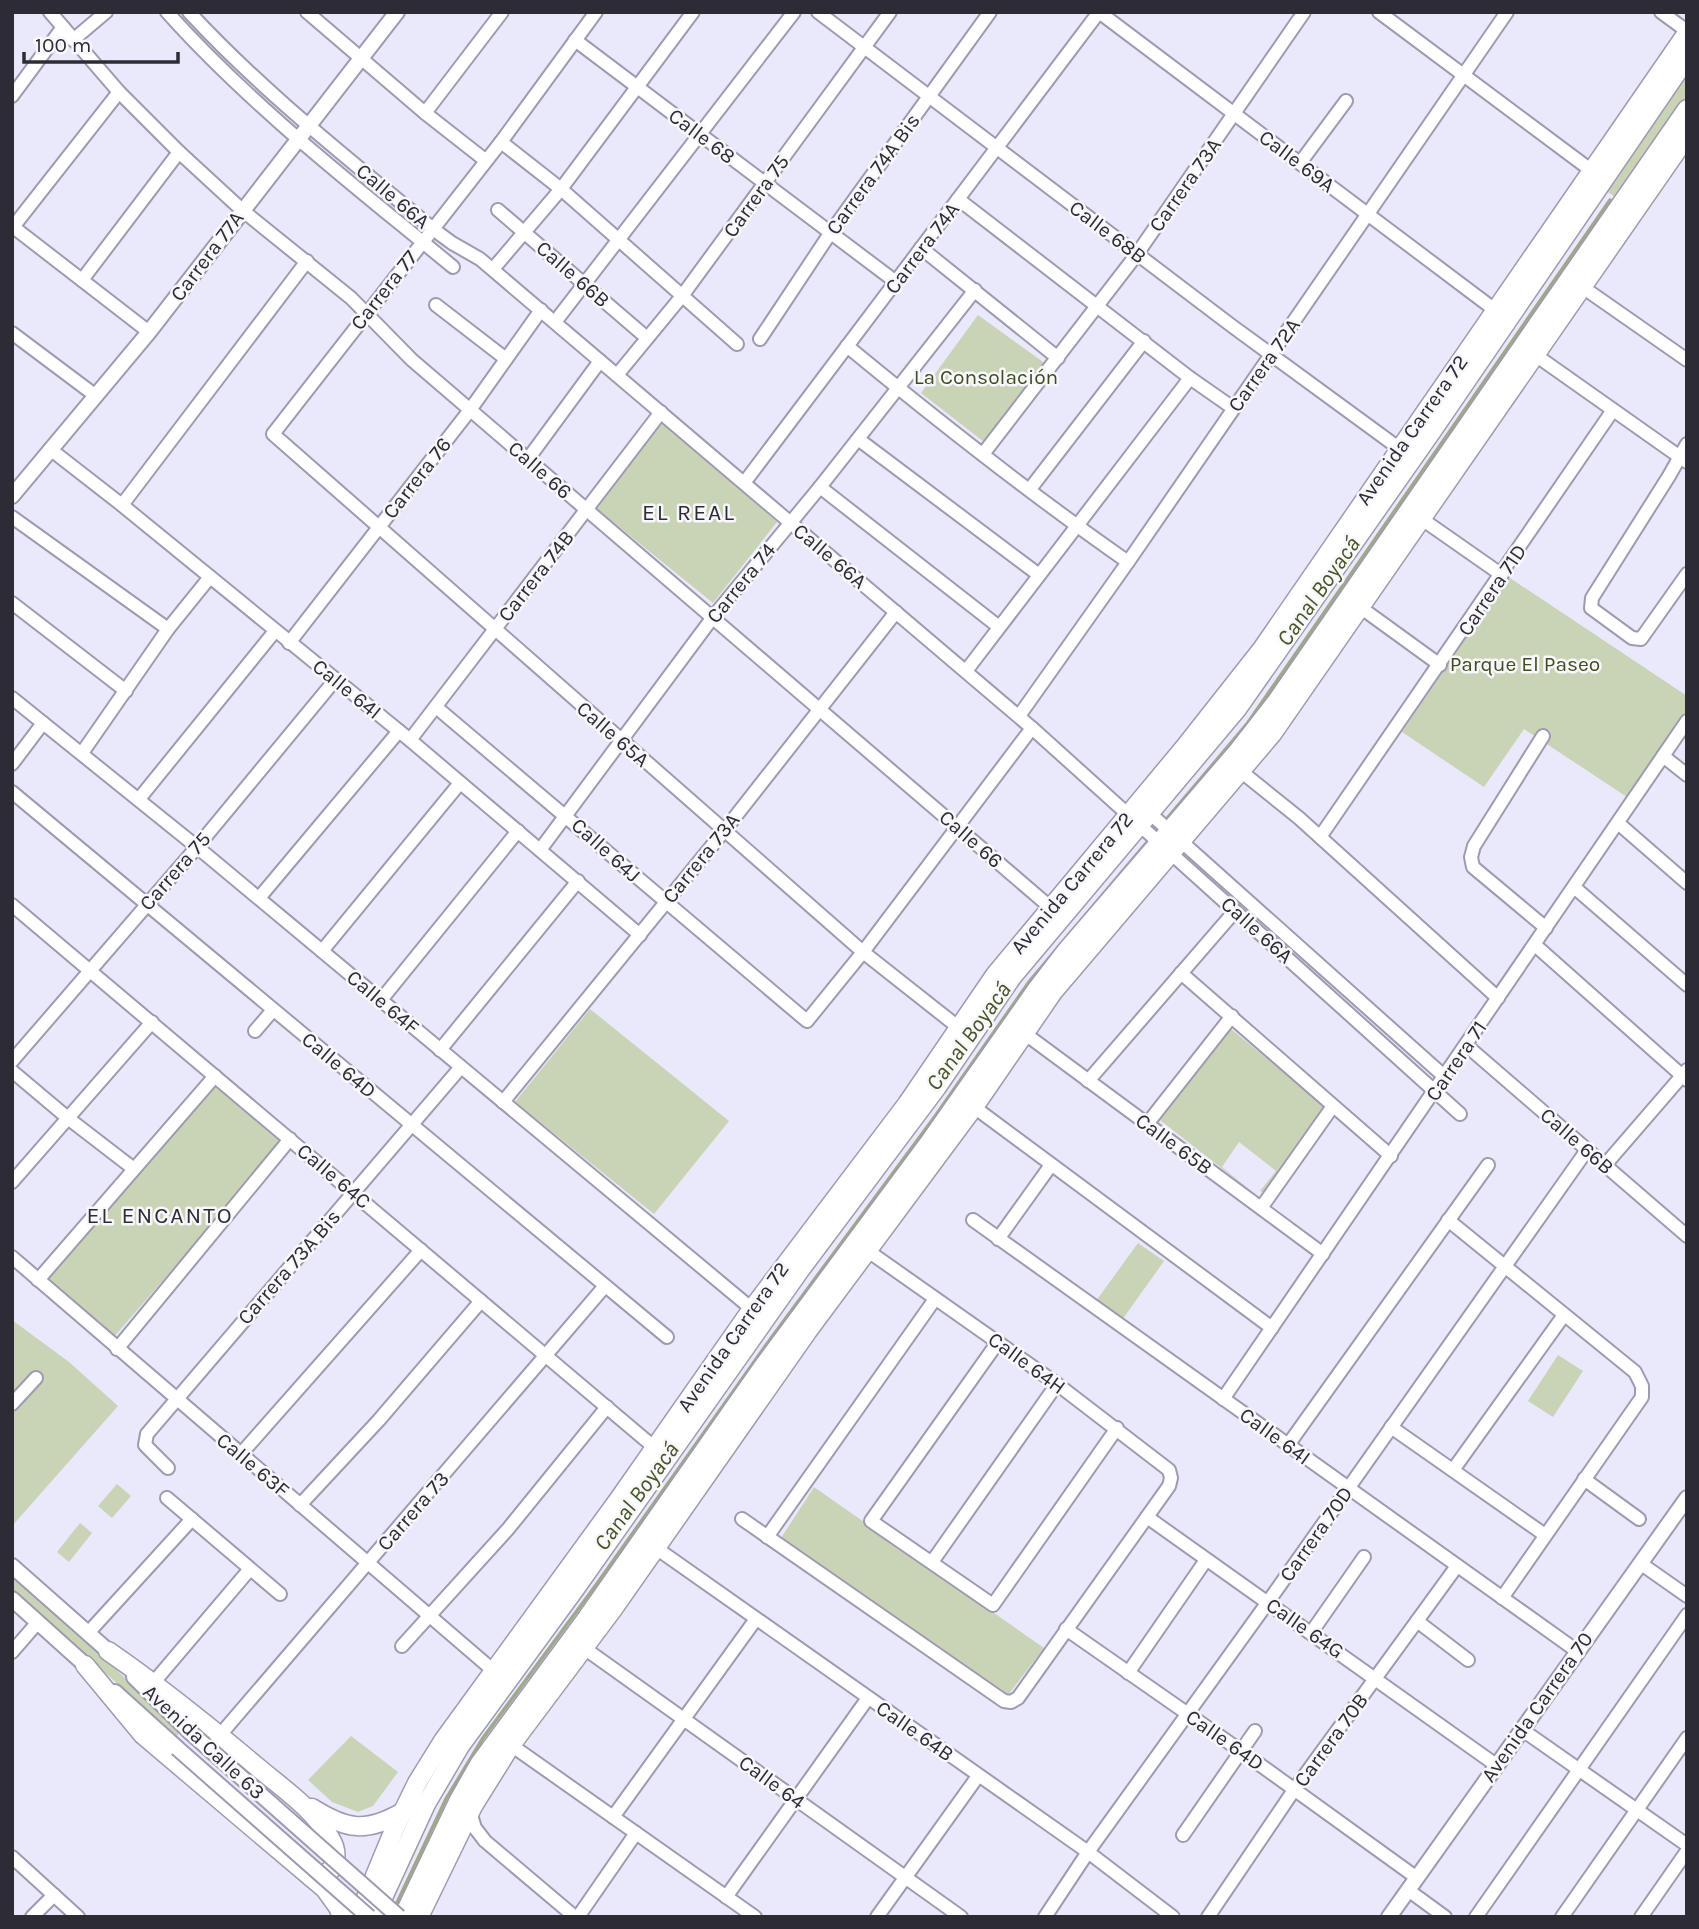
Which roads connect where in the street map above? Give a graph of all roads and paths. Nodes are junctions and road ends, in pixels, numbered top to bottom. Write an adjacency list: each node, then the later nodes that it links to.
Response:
1 (50, 12): 19 (street, Calle 66)
2 (106, 12): 21 (street)
3 (167, 12): 38 (street, Calle 66A)
4 (189, 12): 35 (street, Calle 66A)
5 (307, 12): 24 (street)
6 (397, 12): 24 (main road, Carrera 77A)
7 (502, 12): 33 (street)
8 (596, 12): 22 (street, Carrera 77)
9 (693, 12): 27 (street)
10 (794, 12): 36 (street)
11 (818, 12): 23 (street, Calle 68B)
12 (890, 12): 23 (street, Carrera 75)
13 (990, 12): 30 (street, Carrera 74A Bis)
14 (1099, 12): 34 (street, Calle 69A); 40 (street, Carrera 74A)
15 (1304, 12): 34 (street, Carrera 73A)
16 (1379, 12): 26 (street)
17 (1507, 12): 26 (street, Carrera 72A)
18 (1661, 12): 20 (street)
19 (63, 27): 21 (street, Calle 66); 29 (street)
20 (1687, 32): 44 (highway, Avenida Carrera 72)
21 (73, 40): 28 (street, Calle 66)
22 (575, 40): 27 (street, Calle 68); 39 (street, Carrera 77)
23 (865, 48): 30 (street, Calle 68B); 45 (street, Carrera 75)
24 (361, 58): 33 (street); 35 (main road, Carrera 77A)
25 (1687, 58): 64 (highway, Avenida Carrera 72)
26 (1464, 75): 44 (street); 50 (street, Carrera 72A)
27 (637, 88): 36 (street, Calle 68); 46 (street)
28 (119, 92): 41 (street, Calle 66); 51 (street)
29 (12, 96)
30 (929, 96): 40 (street, Calle 68B); 54 (street, Carrera 74A Bis)
31 (1346, 101): 43 (street)
32 (1687, 109): 60 (highway, Avenida Carrera 72)
33 (425, 113): 42 (street)
34 (1234, 114): 43 (street, Calle 69A); 59 (street, Carrera 73A)
35 (309, 126): 38 (main road, Carrera 77A); 52 (street, Calle 66A)
36 (700, 135): 45 (street, Calle 68); 56 (street)
37 (1687, 136): 68 (highway, Avenida Carrera 72)
38 (299, 138): 48 (main road, Carrera 77A); 57 (street, Calle 66A)
39 (501, 142): 42 (street, Carrera 77); 46 (street)
40 (998, 147): 47 (street, Carrera 74A); 59 (street, Calle 68B)
41 (179, 152): 48 (street, Calle 66); 65 (street)
42 (485, 160): 52 (street, Carrera 77)
43 (1300, 163): 50 (street, Calle 69A)
44 (1592, 171): 53 (highway, Avenida Carrera 72)
45 (765, 183): 54 (street, Calle 68); 70 (street, Carrera 75)
46 (561, 189): 55 (street); 56 (street)
47 (958, 199): 58 (street, Carrera 74A); 72 (street)
48 (242, 210): 61 (street, Calle 66); 77 (main road, Carrera 77A)
49 (498, 210): 55 (street, Calle 66B)
50 (1368, 214): 74 (street, Calle 69A); 85 (street, Carrera 72A)
51 (13, 227): 65 (street)
52 (432, 229): 57 (street, Carrera 77); 63 (street, Calle 66A)
53 (1550, 231): 64 (highway); 74 (highway, Avenida Carrera 72)
54 (831, 232): 66 (street, Calle 68); 80 (street, Carrera 74A Bis)
55 (526, 233): 63 (street); 67 (street, Calle 66B)
56 (619, 240): 67 (street); 70 (street)
57 (422, 242): 62 (street, Calle 66A); 75 (street, Carrera 77)
58 (921, 248): 66 (street, Carrera 74A); 69 (street)
59 (1137, 254): 72 (street, Carrera 73A); 85 (street, Calle 68B)
60 (1586, 255): 68 (highway); 119 (highway, Avenida Carrera 72)
61 (307, 261): 75 (street, Calle 66); 110 (street)
62 (453, 267)
63 (493, 270): 73 (street, Calle 66A)
64 (1541, 272): 159 (highway, Avenida Carrera 72)
65 (82, 280): 77 (street)
66 (895, 282): 83 (street, Carrera 74A)
67 (585, 285): 76 (street); 78 (street, Calle 66B)
68 (1581, 286): 84 (highway, Avenida Carrera 72); 88 (street)
69 (975, 290): 86 (street); 92 (street, Carrera 74)
70 (682, 296): 78 (street, Carrera 75); 82 (street)
71 (436, 305): 87 (street)
72 (1097, 305): 81 (street); 86 (street, Carrera 73A)
73 (541, 310): 76 (street, Calle 66A); 87 (street, Carrera 76)
74 (1495, 310): 102 (highway, Avenida Carrera 72)
75 (367, 313): 95 (street, Calle 66); 98 (street, Carrera 77)
76 (555, 322): 89 (street, Calle 66A)
77 (149, 332): 93 (main road, Carrera 77A)
78 (647, 338): 90 (street, Carrera 75)
79 (14, 339): 93 (street)
80 (760, 339)
81 (1144, 341): 91 (street); 108 (street)
82 (737, 344)
83 (847, 346): 92 (street); 106 (street, Carrera 74A)
84 (1534, 354): 96 (street); 118 (highway, Avenida Carrera 72)
85 (1271, 355): 94 (street, Carrera 72A); 102 (street, Calle 68B)
86 (1058, 358): 103 (street, Carrera 73A)
87 (506, 359): 95 (street, Carrera 76)
88 (1687, 360)
89 (600, 361): 90 (street, Calle 66A); 104 (street)
90 (617, 375): 97 (street, Calle 66A)
91 (1190, 378): 94 (street); 115 (street)
92 (898, 388): 99 (street, Carrera 74); 103 (street)
93 (96, 396): 101 (main road, Carrera 77A)
94 (1233, 408): 117 (street, Carrera 72A)
95 (470, 410): 104 (street, Calle 66); 116 (street, Carrera 76)
96 (1613, 410): 105 (street); 122 (street, Carrera 71D)
97 (661, 412): 106 (street, Calle 66A); 111 (street, Carrera 74B)
98 (273, 434): 116 (street, Calle 65A)
99 (858, 439): 107 (street, Carrera 74); 121 (street)
100 (1687, 444): 105 (street)
101 (50, 449): 109 (main road, Carrera 77A); 110 (street, Calle 64I)
102 (1400, 449): 159 (highway, Avenida Carrera 72)
103 (983, 454): 108 (street)
104 (528, 459): 111 (street, Calle 66)
105 (1683, 460): 120 (street)
106 (744, 483): 113 (street, Calle 66A)
107 (820, 487): 113 (street, Carrera 74); 128 (street)
108 (1030, 489): 115 (street)
109 (12, 496)
110 (122, 505): 123 (street, Calle 64I)
111 (588, 510): 127 (street, Calle 66); 130 (street, Carrera 74B)
112 (12, 517): 129 (street)
113 (790, 522): 126 (street, Calle 66A); 127 (street, Carrera 74)
114 (1429, 524): 122 (street)
115 (1076, 525): 117 (street); 121 (street)
116 (379, 527): 130 (street, Calle 65A); 132 (street, Carrera 76)
117 (1128, 562): 140 (street, Carrera 72A)
118 (1391, 564): 119 (highway); 125 (highway, Avenida Carrera 72)
119 (1364, 572): 159 (highway, Avenida Carrera 72)
120 (1687, 574)
121 (1040, 575): 128 (street)
122 (1502, 575): 133 (street, Carrera 71D)
123 (210, 577): 129 (street); 131 (street, Calle 64I)
124 (12, 603): 136 (street)
125 (1360, 607): 133 (street); 159 (highway, Avenida Carrera 72)
126 (896, 612): 134 (street, Calle 66A); 139 (street, Carrera 73A)
127 (713, 617): 139 (street, Calle 66); 147 (street, Carrera 74)
128 (999, 626): 134 (street)
129 (167, 629): 136 (street)
130 (494, 629): 138 (street, Carrera 74B); 147 (street, Calle 65A)
131 (275, 631): 132 (street, Calle 64I); 155 (street)
132 (289, 643): 135 (street, Calle 64I)
133 (1440, 665): 162 (street, Carrera 71D)
134 (966, 671): 140 (street, Calle 66A)
135 (335, 680): 144 (street, Calle 64I); 163 (street, Carrera 75)
136 (126, 691): 148 (street)
137 (12, 698): 142 (street, Calle 64F)
138 (436, 707): 146 (street, Carrera 74B); 156 (street, Calle 64J)
139 (819, 708): 158 (street, Calle 66); 161 (street, Carrera 73A)
140 (1018, 716): 143 (street, Calle 66A)
141 (1687, 721): 149 (street, Carrera 71)
142 (43, 723): 148 (street, Calle 64F); 150 (street)
143 (1032, 728): 158 (street); 159 (street, Calle 66A)
144 (399, 731): 146 (street, Calle 64I); 168 (street)
145 (1543, 736): 174 (street)
146 (410, 740): 153 (street, Calle 64I)
147 (621, 741): 156 (street, Carrera 74); 161 (street, Calle 65A)
148 (82, 753): 155 (street, Calle 64F)
149 (1663, 755): 151 (street); 157 (street, Carrera 71)
150 (12, 764)
151 (1687, 775)
152 (1248, 777): 162 (street)
153 (460, 782): 160 (street, Calle 64I); 177 (street)
154 (12, 792): 171 (street, Calle 64D)
155 (139, 799): 163 (street, Calle 64F)
156 (566, 815): 164 (street, Carrera 74); 169 (street, Calle 64J)
157 (1618, 822): 166 (street); 167 (street, Carrera 71)
158 (957, 827): 172 (street, Calle 66); 178 (street)
159 (1155, 828): 172 (highway, Avenida Carrera 72); 173 (street, Calle 66A); 189 (highway, Avenida Carrera 72); 197 (street, Calle 66A); 208 (highway, Avenida Carrera 72); 217 (highway, Avenida Carrera 72)
160 (518, 831): 164 (street, Calle 64I); 183 (street)
161 (724, 831): 169 (street, Carrera 73A); 178 (street, Calle 65A)
162 (1320, 837): 182 (street)
163 (197, 847): 168 (street, Calle 64F); 171 (street, Carrera 75)
164 (540, 850): 165 (street, Calle 64I)
165 (578, 881): 175 (street, Calle 64I); 191 (street)
166 (1687, 883)
167 (1574, 887): 174 (street, Carrera 71); 181 (street)
168 (259, 898): 177 (street, Calle 64F)
169 (665, 903): 175 (street, Carrera 73A); 178 (street, Calle 64J)
170 (12, 905): 179 (street, Calle 64C)
171 (147, 905): 179 (street, Carrera 75); 184 (street, Calle 64D)
172 (1050, 907): 187 (highway, Avenida Carrera 72)
173 (1236, 911): 180 (street); 199 (street, Calle 66A)
174 (1546, 928): 176 (street, Carrera 71)
175 (640, 934): 200 (street, Carrera 73A)
176 (1535, 945): 182 (street, Carrera 71); 195 (street)
177 (322, 951): 183 (street, Calle 64F)
178 (863, 952): 187 (street, Calle 65A)
179 (90, 971): 186 (street, Calle 64C); 192 (street, Carrera 75)
180 (1181, 973): 185 (street); 198 (street)
181 (1687, 985)
182 (1498, 998): 190 (street, Carrera 71)
183 (381, 1000): 191 (street, Calle 64F)
184 (273, 1010): 188 (street); 207 (street, Calle 64D)
185 (1232, 1016): 202 (street); 206 (street)
186 (152, 1023): 196 (street, Calle 64C); 205 (street)
187 (958, 1027): 201 (highway, Avenida Carrera 72)
188 (255, 1031)
189 (1024, 1033): 198 (street, Calle 65B); 203 (highway, Avenida Carrera 72)
190 (1467, 1046): 197 (street, Carrera 71); 210 (street, Calle 66B)
191 (440, 1050): 193 (street, Calle 64F)
192 (12, 1060)
193 (461, 1067): 200 (street, Calle 64F); 207 (street, Carrera 73A Bis)
194 (12, 1071): 205 (street)
195 (1685, 1075): 214 (street)
196 (215, 1076): 209 (street, Calle 64C); 215 (street)
197 (1445, 1077): 199 (street, Carrera 71)
198 (1088, 1081): 206 (street, Calle 65B)
199 (1436, 1091): 204 (street, Calle 66A); 211 (street, Carrera 71)
200 (503, 1102): 236 (street, Calle 64F)
201 (907, 1104): 208 (highway); 220 (highway, Avenida Carrera 72)
202 (1333, 1106): 211 (street); 222 (street)
203 (974, 1107): 213 (street); 216 (highway, Avenida Carrera 72)
204 (1461, 1114)
205 (69, 1119): 215 (street); 218 (street)
206 (1147, 1124): 222 (street, Calle 65B)
207 (412, 1126): 221 (street, Carrera 73A Bis); 233 (street, Calle 64D)
208 (902, 1134): 219 (highway, Avenida Carrera 72)
209 (290, 1139): 221 (street, Calle 64C); 241 (street)
210 (1587, 1150): 214 (street, Calle 66B); 231 (street, Carrera 70D)
211 (1391, 1156): 229 (street, Carrera 71)
212 (1488, 1164): 224 (street)
213 (1052, 1165): 226 (street); 238 (street)
214 (1605, 1165): 225 (street, Calle 66B)
215 (134, 1170): 232 (street)
216 (929, 1170): 217 (highway); 228 (highway, Avenida Carrera 72)
217 (901, 1181): 244 (highway, Avenida Carrera 72)
218 (12, 1182)
219 (867, 1182): 220 (highway); 268 (highway, Avenida Carrera 72)
220 (839, 1192): 236 (highway, Avenida Carrera 72)
221 (354, 1193): 227 (street, Calle 64C); 247 (street, Carrera 73A Bis)
222 (1261, 1208): 229 (street, Calle 65B)
223 (973, 1220): 226 (street, Calle 64I)
224 (1448, 1220): 231 (street); 253 (street)
225 (1687, 1237)
226 (998, 1239): 246 (street, Calle 64I)
227 (421, 1250): 235 (street, Calle 64C); 255 (street)
228 (868, 1251): 234 (street, Calle 64H); 250 (highway, Avenida Carrera 72)
229 (1323, 1254): 238 (street, Carrera 71)
230 (12, 1257): 232 (street, Calle 63F)
231 (1505, 1266): 237 (street); 251 (street, Carrera 70D)
232 (38, 1280): 241 (street, Calle 63F)
233 (605, 1286): 239 (street, Calle 64D); 242 (street, Carrera 73)
234 (935, 1299): 240 (street, Calle 64H); 270 (street)
235 (481, 1301): 242 (street, Calle 64C); 263 (street)
236 (752, 1309): 254 (highway, Avenida Carrera 72)
237 (1563, 1315): 257 (street); 258 (street)
238 (1272, 1328): 246 (street, Carrera 71)
239 (667, 1336)
240 (998, 1342): 245 (street, Calle 64H); 274 (street)
241 (117, 1349): 247 (street, Calle 63F)
242 (546, 1355): 249 (street, Calle 64C); 275 (street, Carrera 73)
243 (36, 1378): 248 (street)
244 (752, 1382): 250 (highway); 345 (highway, Avenida Carrera 72)
245 (1057, 1384): 252 (street, Calle 64H); 274 (street)
246 (1223, 1399): 253 (street, Calle 64I)
247 (176, 1400): 255 (street, Calle 63F); 256 (street, Carrera 73A Bis)
248 (12, 1404)
249 (607, 1406): 254 (street, Calle 64C); 288 (street)
250 (752, 1410): 271 (highway, Avenida Carrera 72)
251 (1391, 1427): 257 (street); 259 (street, Carrera 70D)
252 (1117, 1428): 264 (street, Calle 64H); 274 (street)
253 (1288, 1445): 259 (street, Calle 64I)
254 (655, 1448): 262 (highway, Avenida Carrera 72)
255 (240, 1455): 263 (street, Calle 63F)
256 (168, 1468)
257 (1453, 1470): 269 (street)
258 (1584, 1479): 267 (street); 269 (street)
259 (1348, 1489): 278 (street, Calle 64I); 285 (street, Carrera 70D)
260 (167, 1498): 265 (street)
261 (1687, 1498): 276 (main road, Avenida Carrera 70)
262 (619, 1499): 268 (highway); 286 (highway, Avenida Carrera 72)
263 (300, 1505): 275 (street, Calle 63F)
264 (1147, 1517): 273 (street, Calle 64G); 292 (street)
265 (192, 1519): 279 (street); 293 (street)
266 (742, 1519): 270 (street)
267 (1639, 1519)
268 (615, 1531): 280 (highway, Avenida Carrera 72)
269 (1545, 1535): 283 (street)
270 (767, 1537): 292 (street)
271 (656, 1548): 289 (street, Calle 64B); 296 (highway, Avenida Carrera 72)
272 (1364, 1557): 294 (street)
273 (1206, 1560): 285 (street, Calle 64G); 303 (street)
274 (932, 1562)
275 (368, 1563): 288 (street, Calle 63F); 311 (street, Carrera 73)
276 (1640, 1563): 282 (street); 298 (main road, Avenida Carrera 70)
277 (12, 1566): 293 (main road, Avenida Calle 63)
278 (1457, 1566): 283 (street, Calle 64I); 290 (street, Carrera 70B)
279 (250, 1569): 281 (street); 305 (street)
280 (575, 1589): 286 (highway); 344 (highway, Avenida Carrera 72)
281 (280, 1594)
282 (1687, 1596)
283 (1502, 1598): 298 (street, Calle 64I)
284 (12, 1599): 291 (main road, Avenida Calle 63)
285 (1268, 1602): 294 (street, Calle 64G); 307 (street, Carrera 70D)
286 (537, 1613): 302 (highway, Avenida Carrera 72)
287 (1687, 1615): 316 (street)
288 (429, 1616): 295 (street); 302 (street, Calle 63F)
289 (756, 1619): 306 (street, Calle 64B); 308 (street)
290 (1417, 1621): 300 (street); 304 (street, Carrera 70B)
291 (38, 1622): 299 (street); 301 (main road, Avenida Calle 63)
292 (1066, 1629): 303 (street, Calle 64D)
293 (88, 1633): 297 (main road, Avenida Calle 63)
294 (1311, 1633): 304 (street, Calle 64G)
295 (402, 1646)
296 (583, 1648): 308 (street, Calle 64); 313 (highway, Avenida Carrera 72)
297 (108, 1651): 305 (highway); 345 (main road, Avenida Calle 63, bridge)
298 (1577, 1651): 309 (main road, Avenida Carrera 70)
299 (12, 1652)
300 (1468, 1660)
301 (85, 1665): 334 (highway); 344 (main road, Avenida Calle 63, bridge)
302 (495, 1672): 322 (highway, Avenida Carrera 72)
303 (1128, 1674): 307 (street, Calle 64D)
304 (1376, 1678): 315 (street, Calle 64G); 318 (street, Carrera 70B)
305 (154, 1682): 311 (highway)
306 (868, 1698): 317 (street, Calle 64B); 320 (street)
307 (1188, 1713): 314 (street, Calle 64D); 331 (street, Carrera 70D)
308 (684, 1719): 320 (street, Calle 64); 324 (street)
309 (1521, 1729): 315 (main road, Avenida Carrera 70); 316 (street)
310 (1255, 1731): 314 (street)
311 (220, 1735): 319 (highway)
312 (1687, 1738): 321 (street)
313 (511, 1745): 323 (highway, Avenida Carrera 72); 324 (street)
314 (1241, 1751): 318 (street, Calle 64D); 326 (street)
315 (1496, 1765): 335 (main road, Avenida Carrera 70)
316 (1579, 1769): 321 (street); 356 (street)
317 (978, 1776): 331 (street, Calle 64B); 333 (street)
318 (1294, 1790): 335 (street, Calle 64D); 353 (street, Carrera 70B)
319 (287, 1792): 322 (highway); 334 (highway)
320 (796, 1799): 333 (street, Calle 64); 338 (street)
321 (1638, 1810): 328 (street); 357 (street)
322 (402, 1812): 343 (highway, Avenida Carrera 72)
323 (470, 1812): 327 (street); 329 (highway, Avenida Carrera 72)
324 (613, 1817): 325 (street)
325 (636, 1833): 338 (street); 348 (street)
326 (1183, 1835)
327 (485, 1841): 329 (street); 348 (street)
328 (1687, 1845)
329 (453, 1847): 336 (highway, Avenida Carrera 72)
330 (1687, 1851): 358 (street)
331 (1088, 1853): 351 (street, Carrera 70D); 352 (street, Calle 64B)
332 (12, 1857): 337 (street)
333 (905, 1877): 349 (street); 350 (street, Calle 64)
334 (312, 1878): 342 (highway)
335 (1413, 1884): 354 (main road, Avenida Carrera 70); 355 (street, Calle 64D)
336 (433, 1888): 346 (highway, Avenida Carrera 72); 347 (street)
337 (54, 1895): 340 (street); 341 (street)
338 (726, 1896): 339 (street)
339 (749, 1915)
340 (32, 1917)
341 (78, 1917)
342 (342, 1917)
343 (358, 1917)
344 (371, 1917)
345 (401, 1917)
346 (419, 1917)
347 (432, 1917)
348 (577, 1917)
349 (877, 1917)
350 (961, 1917)
351 (1045, 1917)
352 (1173, 1917)
353 (1208, 1917)
354 (1389, 1917)
355 (1446, 1917)
356 (1476, 1917)
357 (1562, 1917)
358 (1641, 1917)

